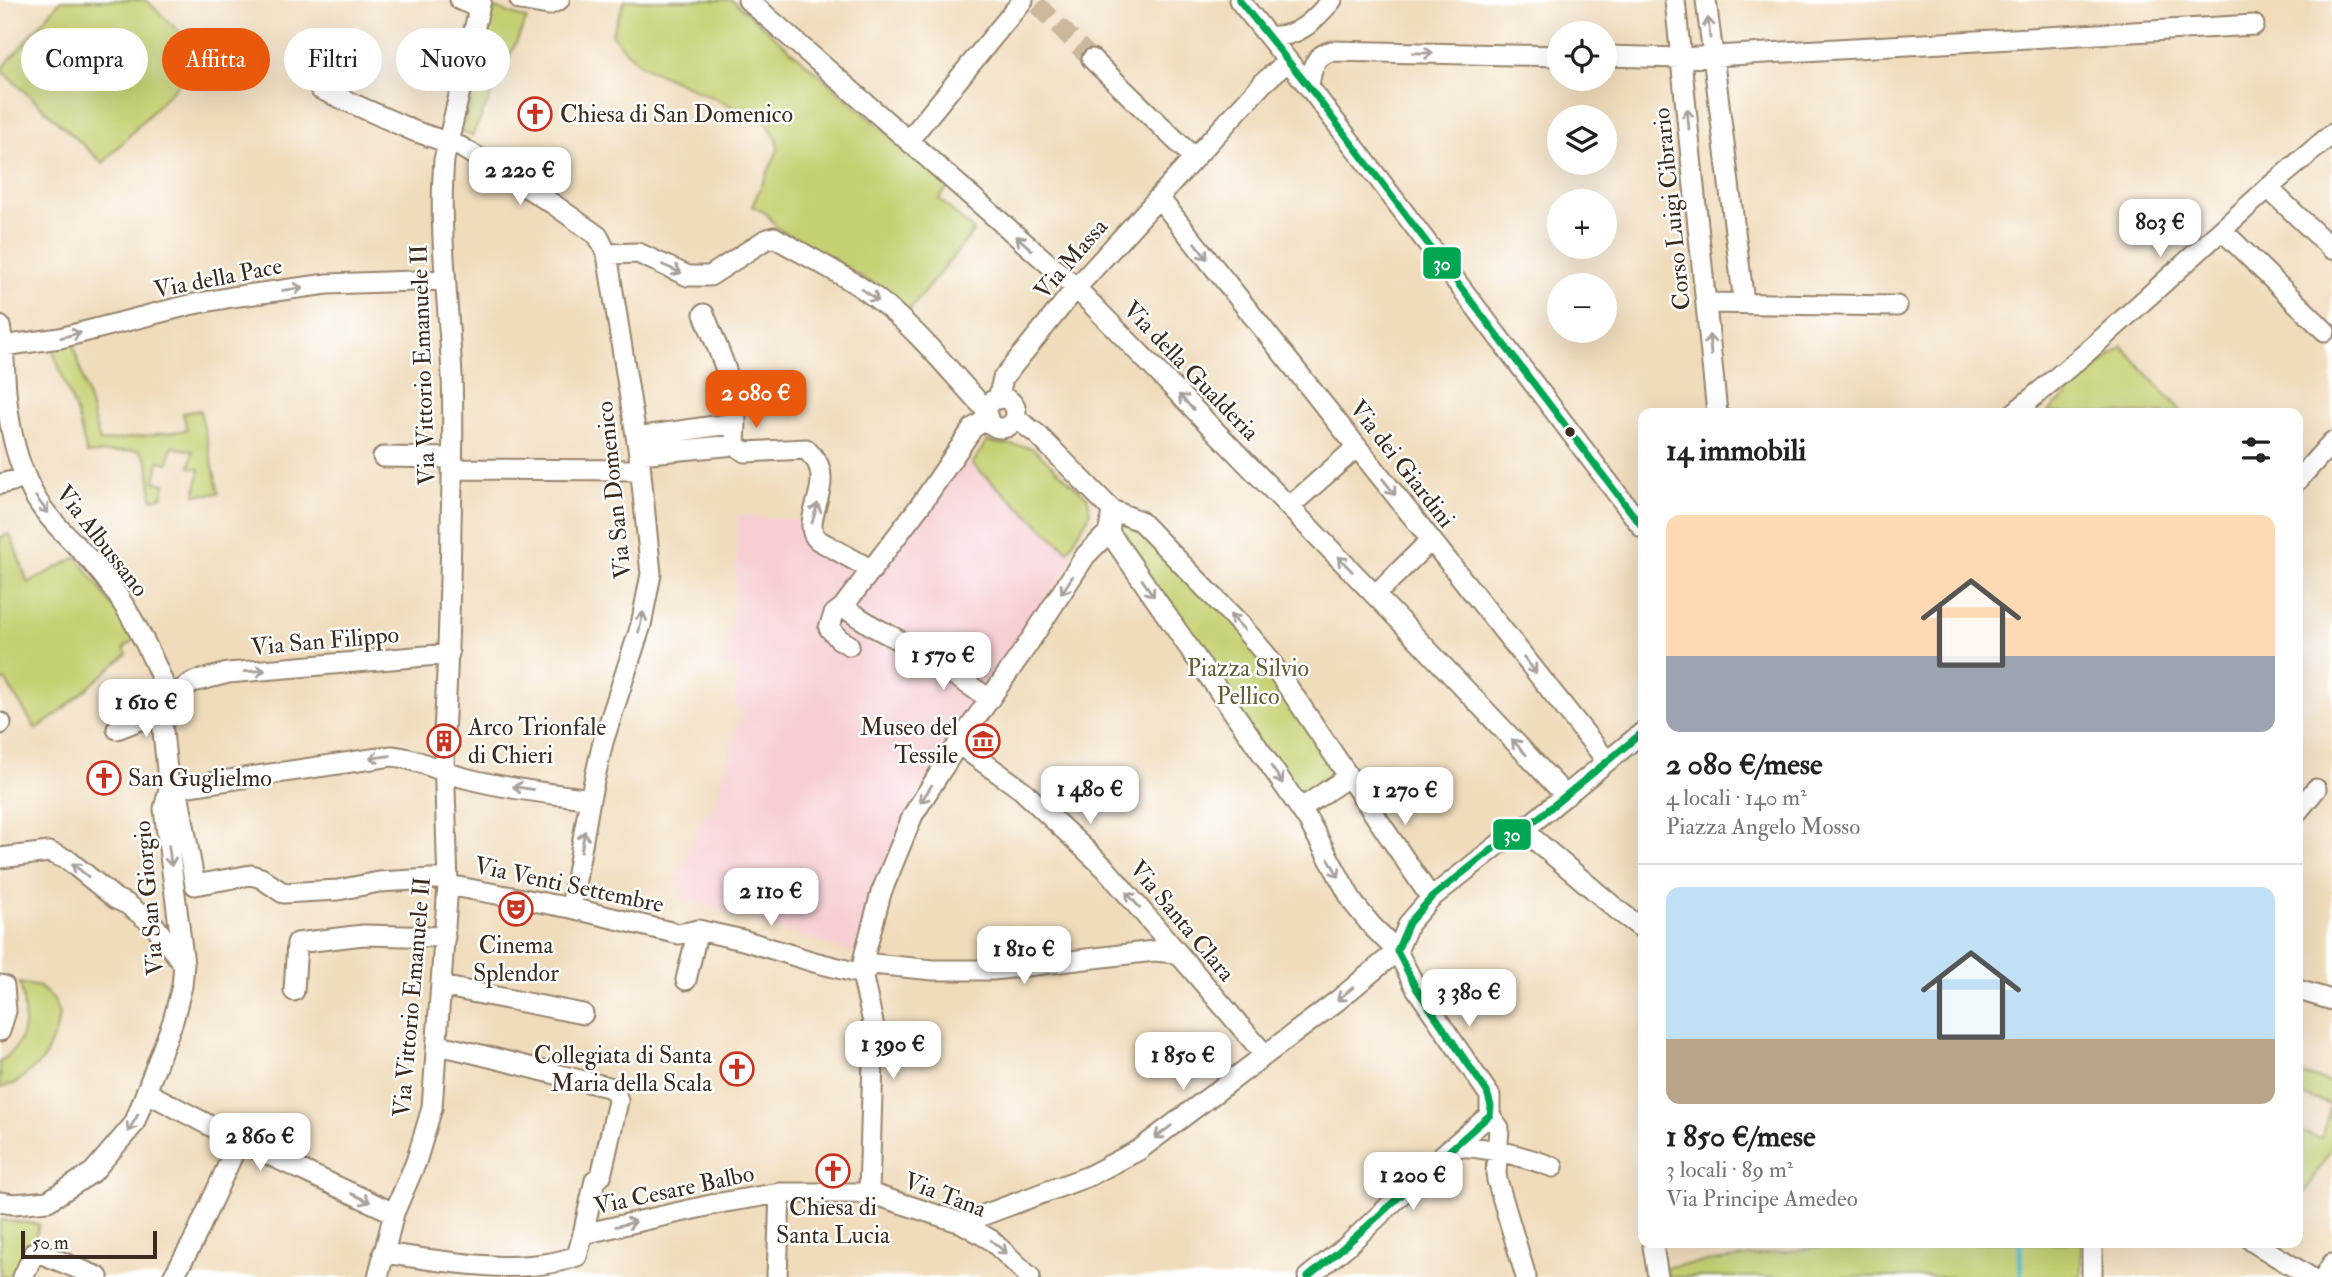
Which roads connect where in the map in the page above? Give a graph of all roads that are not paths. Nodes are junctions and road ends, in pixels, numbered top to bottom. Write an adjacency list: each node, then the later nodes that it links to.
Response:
1 (460, 0): 9 (street)
2 (520, 0): 6 (street)
3 (1239, 0): 12 (street)
4 (1675, 0): 17 (street, Corso Luigi Cibrario)
5 (1706, 0): 16 (street, one-way to 5)
6 (547, 1)
7 (756, 2): 23 (street, Via della Gualderia)
8 (1030, 2): 23 (street)
9 (480, 4): 24 (street, Via Vittorio Emanuele II)
10 (1326, 6): 12 (street); 13 (street)
11 (2254, 25): 16 (street)
12 (1269, 36): 19 (street)
13 (1355, 51): 14 (street, one-way to 14); 20 (street)
14 (1547, 55)
15 (1617, 57): 17 (street)
16 (1712, 57): 17 (street); 34 (street)
17 (1681, 58): 33 (street, Corso Luigi Cibrario, one-way to 17)
18 (1092, 59): 25 (street)
19 (1288, 61): 20 (street); 25 (street, Via Massa)
20 (1308, 87): 57 (street)
21 (324, 91): 24 (street, Via San Domenico)
22 (2332, 134): 26 (street)
23 (908, 141): 32 (street, Via della Gualderia, one-way to 23)
24 (450, 142): 30 (street, Via San Domenico); 31 (street, Via Vittorio Emanuele II)
25 (1194, 159): 27 (street, Via Massa)
26 (2268, 188): 28 (street); 29 (street)
27 (1159, 198): 32 (street, Via Massa); 46 (street, Via dei Giardini, one-way to 46)
28 (2222, 230): 38 (street); 41 (street)
29 (2332, 249)
30 (607, 254): 42 (street, one-way to 42); 48 (street, Via San Domenico)
31 (444, 280): 39 (street, Via della Pace, one-way to 31); 50 (street, Via Vittorio Emanuele II)
32 (1076, 288): 42 (street, Via Massa); 55 (street, Via della Gualderia, one-way to 32)
33 (1706, 303): 34 (street); 40 (street, Corso Luigi Cibrario, one-way to 33)
34 (1744, 303): 35 (street)
35 (1897, 306)
36 (704, 314): 43 (street)
37 (0, 326): 39 (street, Via Albussano)
38 (2325, 331)
39 (4, 346): 53 (street, Via Albussano)
40 (1716, 408)
41 (2020, 408)
42 (991, 409): 44 (street, Via Massa); 56 (street)
43 (736, 424): 47 (street); 48 (street)
44 (964, 442): 51 (street); 60 (street, Via Massa)
45 (2332, 442): 52 (street)
46 (1357, 447): 55 (street); 59 (street, Via dei Giardini, one-way to 59)
47 (740, 449): 48 (street); 60 (street, one-way to 47)
48 (639, 454): 50 (street); 77 (street, Via San Domenico, one-way to 48)
49 (383, 457): 50 (street)
50 (452, 464): 64 (street, Via Vittorio Emanuele II)
51 (960, 472)
52 (2303, 475)
53 (26, 478): 54 (street); 66 (street, Via Albussano, one-way to 66)
54 (0, 484)
55 (1289, 507): 61 (street, Via della Gualderia, one-way to 55)
56 (1112, 510): 58 (street); 73 (street, one-way to 56)
57 (1638, 521)
58 (1109, 532): 65 (street, one-way to 65); 79 (street, one-way to 79)
59 (1431, 540): 61 (street); 71 (street, Via dei Giardini, one-way to 71)
60 (872, 570): 62 (street, Via Massa)
61 (1375, 595): 76 (street, Via della Gualderia, one-way to 61)
62 (843, 607): 63 (street); 65 (street)
63 (849, 645)
64 (449, 654): 66 (street, Via San Filippo, one-way to 64); 68 (street, Via Vittorio Emanuele II)
65 (990, 699): 70 (street)
66 (165, 705): 67 (street, Via San Filippo); 74 (street, Via Albussano)
67 (117, 729)
68 (444, 733)
69 (1638, 736): 71 (street)
70 (958, 744): 89 (street, Via Santa Clara, one-way to 70); 91 (street, one-way to 91)
71 (1607, 761): 76 (street)
72 (445, 764): 74 (street, one-way to 74); 77 (street, one-way to 72); 82 (street, Via Vittorio Emanuele II)
73 (1348, 777): 79 (street); 83 (street)
74 (173, 788): 82 (street, Via Venti Settembre); 90 (street, Via San Giorgio, one-way to 90)
75 (2316, 789): 78 (street)
76 (1566, 796): 80 (street)
77 (590, 799): 84 (street, Via San Domenico, one-way to 77)
78 (2303, 805)
79 (1300, 809): 88 (street, one-way to 88)
80 (1522, 829): 83 (street); 85 (street)
81 (0, 858): 90 (street, one-way to 81)
82 (449, 882): 84 (street, Via Venti Settembre); 87 (street, Via Vittorio Emanuele II)
83 (1431, 898): 88 (street)
84 (571, 908): 86 (street, Via Venti Settembre)
85 (1638, 925)
86 (688, 932): 91 (street, Via Venti Settembre); 92 (street)
87 (445, 937): 94 (street, Via Vittorio Emanuele II); 95 (street)
88 (1397, 951): 101 (street, one-way to 101); 103 (street)
89 (1176, 953): 91 (street); 101 (street, Via Santa Clara)
90 (184, 964): 102 (street, Via San Giorgio)
91 (862, 974): 108 (street)
92 (686, 980)
93 (0, 985): 99 (street)
94 (441, 986): 98 (street); 100 (street, Via Vittorio Emanuele II)
95 (295, 990)
96 (2303, 991): 97 (street)
97 (2332, 1000)
98 (583, 1014)
99 (0, 1031)
100 (438, 1045): 110 (street, Via Vittorio Emanuele II); 112 (street)
101 (1265, 1055): 111 (street, one-way to 111)
102 (146, 1092): 104 (street); 109 (street, Via San Giorgio, one-way to 109)
103 (1494, 1121): 105 (street); 106 (street); 106 (street)
104 (239, 1141): 110 (street, one-way to 110); 123 (street)
105 (1453, 1146): 106 (street); 128 (street)
106 (1498, 1151): 129 (street)
107 (780, 1193): 108 (street, Via Cesare Balbo); 112 (street, Via Cesare Balbo, one-way to 107); 126 (street)
108 (869, 1193): 111 (street, Via Tana)
109 (0, 1202)
110 (394, 1213): 116 (street, Via Vittorio Emanuele II)
111 (962, 1223): 127 (street, Via Tana, one-way to 127)
112 (583, 1234): 117 (street, Via Cesare Balbo)
113 (1653, 1248): 130 (street)
114 (2092, 1248): 131 (street)
115 (2263, 1248): 132 (street)
116 (383, 1253): 119 (street); 124 (street, Via Vittorio Emanuele II)
117 (577, 1256): 120 (street); 125 (street)
118 (2332, 1264): 133 (street)
119 (461, 1270): 120 (street)
120 (523, 1272)
121 (23, 1277): 122 (street)
122 (97, 1277)
123 (173, 1277)
124 (378, 1277)
125 (579, 1277)
126 (778, 1277)
127 (1030, 1277)
128 (1308, 1277)
129 (1526, 1277)
130 (1658, 1277)
131 (2092, 1277)
132 (2310, 1277)
133 (2324, 1277)

